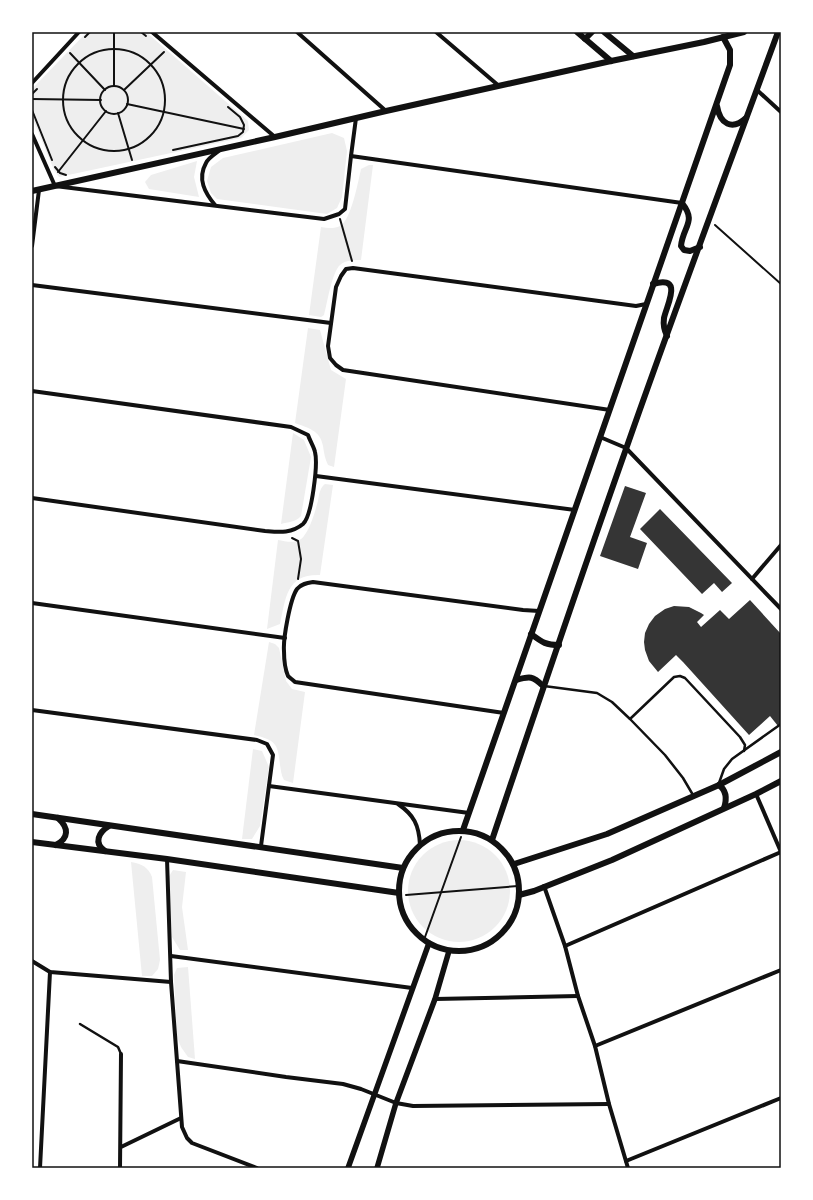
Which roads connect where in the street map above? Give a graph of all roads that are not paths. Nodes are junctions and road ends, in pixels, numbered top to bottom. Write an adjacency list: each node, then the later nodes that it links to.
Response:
1 (79, 32): 14 (street)
2 (152, 32): 23 (street)
3 (296, 32): 18 (street)
4 (436, 32): 15 (street)
5 (577, 32): 11 (main road)
6 (592, 32): 11 (main road)
7 (604, 32): 12 (main road)
8 (744, 32): 10 (main road)
9 (778, 32): 16 (main road)
10 (723, 37): 12 (main road); 17 (main road)
11 (586, 39): 13 (main road)
12 (633, 56): 13 (main road)
13 (611, 61): 15 (main road)
14 (32, 83)
15 (499, 86): 18 (main road)
16 (757, 90): 19 (street); 21 (main road)
17 (716, 104): 21 (main road); 29 (main road)
18 (386, 111): 20 (main road)
19 (781, 112)
20 (356, 118): 23 (main road); 25 (street)
21 (747, 118): 32 (main road)
22 (32, 134): 26 (street)
23 (275, 137): 24 (main road)
24 (220, 150): 26 (main road); 30 (street)
25 (351, 156): 29 (street); 30 (street)
26 (55, 186): 27 (main road); 30 (street)
27 (39, 190): 28 (main road); 31 (street)
28 (32, 191)
29 (682, 203): 32 (main road); 33 (main road)
30 (215, 205)
31 (32, 246)
32 (700, 247): 37 (main road)
33 (653, 284): 35 (main road); 37 (main road)
34 (32, 285): 36 (street)
35 (646, 304): 36 (street); 39 (main road)
36 (331, 323): 39 (street)
37 (667, 336): 41 (main road)
38 (32, 391): 42 (street)
39 (610, 410): 40 (main road)
40 (600, 437): 41 (street); 44 (main road)
41 (626, 448): 46 (street); 52 (main road)
42 (316, 476): 43 (street); 44 (street)
43 (32, 498)
44 (574, 510): 49 (main road)
45 (781, 545): 46 (street)
46 (752, 579): 48 (street)
47 (32, 603): 51 (street)
48 (781, 609)
49 (539, 611): 50 (main road); 51 (street)
50 (532, 634): 52 (main road); 53 (main road)
51 (285, 638): 56 (street)
52 (559, 645): 54 (main road)
53 (516, 680): 54 (main road); 56 (main road)
54 (544, 686): 57 (lane); 73 (main road)
55 (32, 710): 63 (street)
56 (504, 713): 68 (main road)
57 (630, 719): 59 (lane); 65 (lane)
58 (781, 724): 59 (lane)
59 (744, 751): 62 (lane)
60 (781, 752): 62 (main road)
61 (781, 781): 64 (main road)
62 (719, 785): 65 (main road); 67 (main road)
63 (269, 786): 66 (street); 77 (street)
64 (756, 794): 67 (main road); 79 (street)
65 (693, 796): 81 (main road)
66 (396, 803): 68 (street); 75 (street)
67 (724, 808): 83 (main road)
68 (469, 813): 72 (main road)
69 (32, 814): 70 (main road)
70 (58, 818): 71 (main road); 76 (main road)
71 (109, 826): 77 (main road); 78 (main road)
72 (463, 830): 73 (main road); 75 (main road)
73 (492, 840): 81 (main road)
74 (32, 842): 76 (main road)
75 (420, 844): 82 (main road)
76 (56, 845): 78 (main road)
77 (261, 846): 82 (main road)
78 (107, 852): 80 (main road)
79 (781, 852): 87 (street)
80 (167, 859): 84 (main road); 89 (street)
81 (514, 864): 85 (main road)
82 (403, 868): 84 (main road)
83 (544, 886): 85 (main road); 87 (street)
84 (399, 894): 86 (main road)
85 (519, 895): 88 (main road)
86 (427, 942): 88 (main road); 94 (street)
87 (565, 946): 95 (street)
88 (449, 951): 96 (street)
89 (171, 956): 93 (street); 94 (street)
90 (32, 961): 92 (street)
91 (781, 970): 98 (street)
92 (50, 972): 93 (street); 108 (street)
93 (171, 982): 100 (street)
94 (412, 988): 101 (street)
95 (578, 996): 96 (street); 98 (street)
96 (434, 1000): 103 (street)
97 (80, 1024): 99 (lane)
98 (595, 1046): 104 (street)
99 (121, 1054): 106 (street)
100 (177, 1061): 101 (street); 105 (street)
101 (374, 1094): 103 (street); 111 (street)
102 (781, 1098): 107 (street)
103 (396, 1103): 104 (street); 112 (street)
104 (609, 1104): 107 (street)
105 (181, 1118): 106 (street); 110 (street)
106 (121, 1147): 109 (street)
107 (626, 1160): 113 (street)
108 (40, 1168)
109 (120, 1168)
110 (257, 1168)
111 (348, 1168)
112 (377, 1168)
113 (628, 1168)

